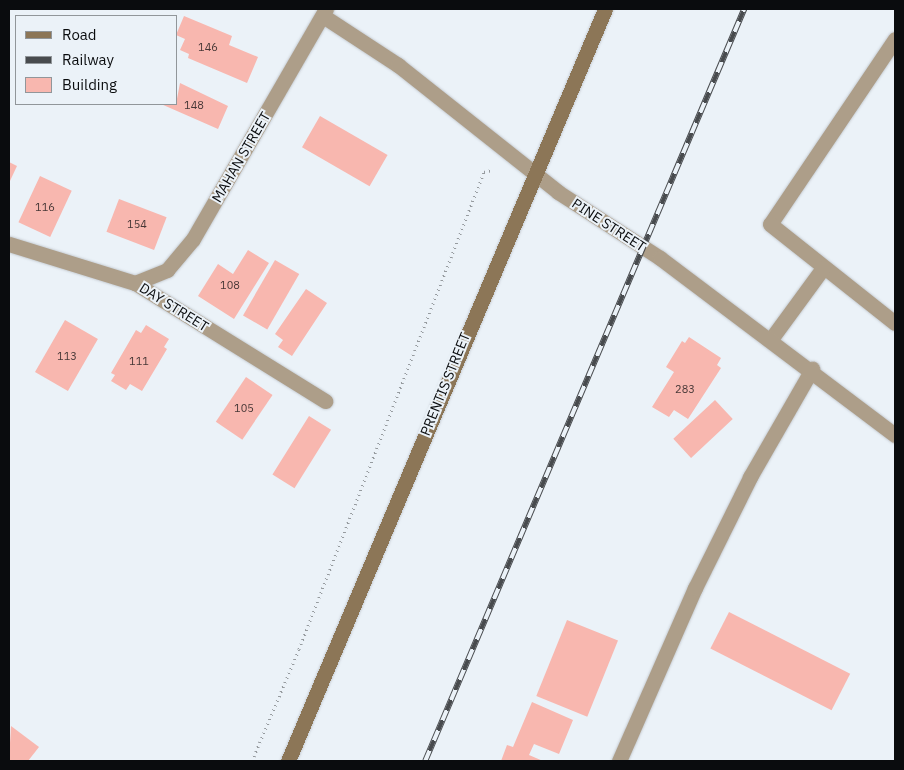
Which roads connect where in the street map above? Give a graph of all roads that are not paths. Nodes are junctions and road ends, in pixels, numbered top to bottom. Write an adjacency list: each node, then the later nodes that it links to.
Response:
1 (605, 9): 4 (street, PRENTIS STREET)
2 (324, 12): 4 (street, PINE STREET); 7 (street, MAHAN STREET)
3 (895, 39): 6 (street)
4 (533, 172): 9 (street, PINE STREET); 13 (street, PRENTIS STREET)
5 (9, 244): 7 (street, DAY STREET)
6 (823, 268): 8 (street); 9 (street)
7 (135, 283): 11 (street, DAY STREET)
8 (895, 323)
9 (771, 339): 10 (street, PINE STREET)
10 (812, 370): 12 (street, PINE STREET); 14 (street)
11 (325, 401)
12 (895, 435)
13 (288, 761)
14 (619, 761)

